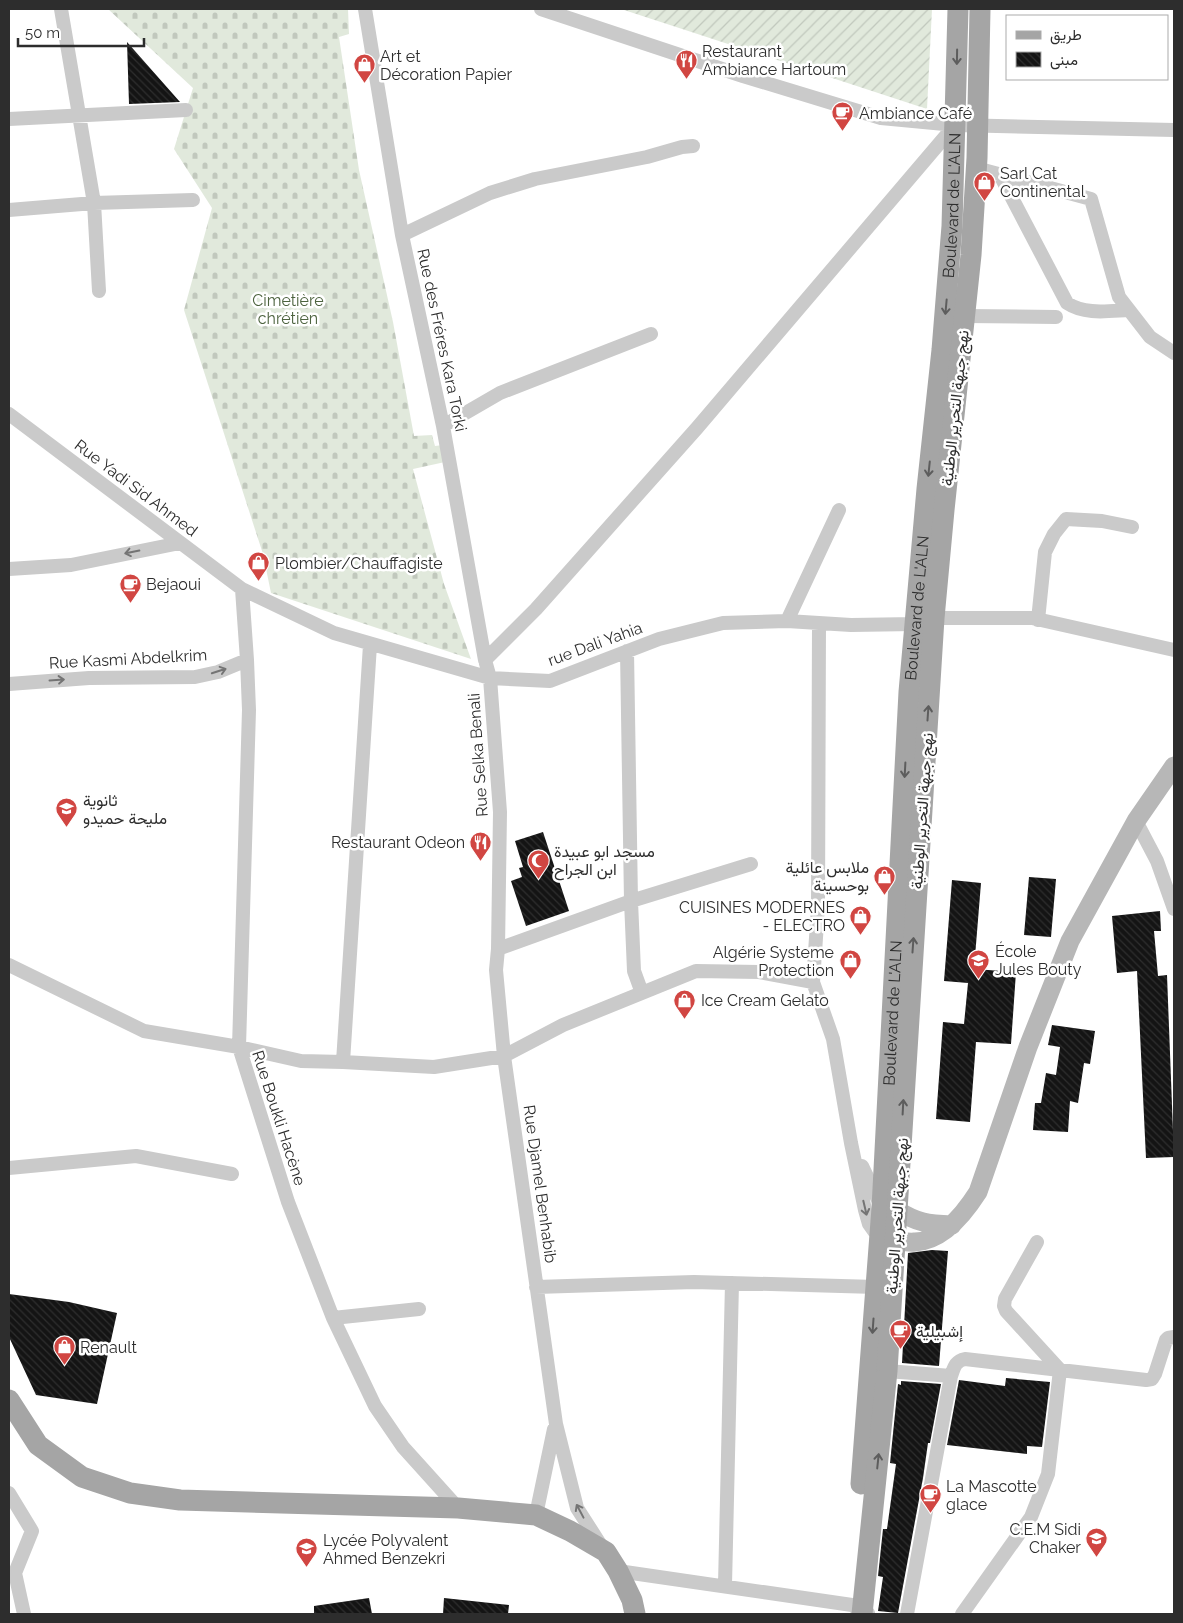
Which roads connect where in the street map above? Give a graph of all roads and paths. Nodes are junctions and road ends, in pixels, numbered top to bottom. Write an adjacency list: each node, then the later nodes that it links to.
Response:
1 (61, 9): 7 (street)
2 (365, 9): 18 (street, Rue des Fréres Kara Torki)
3 (542, 9): 9 (street)
4 (958, 9): 9 (main road, Boulevard de L'ALN, one-way to 9)
5 (980, 9): 10 (main road, نهج جبهة التحرير الوطنية)
6 (186, 110): 7 (street)
7 (78, 115): 8 (street); 16 (street)
8 (9, 119)
9 (956, 125): 10 (street); 33 (main road, Boulevard de L'ALN, one-way to 33); 40 (street)
10 (977, 126): 11 (street); 13 (main road, نهج جبهة التحرير الوطنية)
11 (1174, 130)
12 (693, 146): 18 (street)
13 (976, 168): 14 (street); 21 (main road, نهج جبهة التحرير الوطنية)
14 (1000, 175): 20 (street); 20 (street)
15 (193, 200): 16 (street)
16 (94, 203): 17 (street); 19 (street)
17 (9, 210)
18 (402, 235): 26 (street, Rue des Fréres Kara Torki)
19 (99, 291)
20 (1129, 310): 24 (street)
21 (965, 316): 22 (street); 33 (main road, نهج جبهة التحرير الوطنية)
22 (1056, 317)
23 (651, 334): 26 (street)
24 (1174, 353)
25 (9, 414): 29 (street, Rue Yadi Sid Ahmed)
26 (443, 426): 40 (street, Rue des Fréres Kara Torki)
27 (839, 510): 34 (street)
28 (1132, 527): 32 (street)
29 (180, 543): 30 (street, one-way to 30); 31 (street, Rue Yadi Sid Ahmed)
30 (9, 569)
31 (242, 590): 36 (street, rue Dali Yahia); 39 (street, Rue Boukli Hacène)
32 (1038, 620): 33 (street, rue Dali Yahia); 37 (street, rue Dali Yahia)
33 (925, 621): 35 (street, rue Dali Yahia); 58 (main road, نهج جبهة التحرير الوطنية)
34 (787, 622): 35 (street, rue Dali Yahia); 38 (street, rue Dali Yahia)
35 (819, 623): 50 (street)
36 (370, 645): 41 (street, rue Dali Yahia); 54 (street)
37 (1174, 650)
38 (627, 651): 41 (street, rue Dali Yahia); 46 (street)
39 (247, 660): 42 (street, Rue Kasmi Abdelkrim, one-way to 39); 52 (street, Rue Boukli Hacène)
40 (485, 660): 41 (street, Rue des Fréres Kara Torki)
41 (490, 678): 48 (street, Rue Selka Benali)
42 (9, 684)
43 (1174, 766): 44 (main road)
44 (1136, 821): 47 (street); 59 (main road)
45 (751, 864): 46 (street)
46 (631, 901): 48 (street); 51 (street)
47 (1174, 909)
48 (498, 949): 53 (street, Rue Djamel Benhabib)
49 (9, 965): 52 (street)
50 (813, 982): 51 (street); 55 (street)
51 (642, 993): 53 (street)
52 (238, 1047): 54 (street); 66 (street, Rue Boukli Hacène)
53 (504, 1056): 54 (street); 63 (street, Rue Djamel Benhabib)
54 (343, 1062)
55 (851, 1143): 58 (street); 60 (street, one-way to 60)
56 (9, 1168): 57 (street)
57 (232, 1174)
58 (889, 1209): 59 (main road); 60 (main road, نهج جبهة التحرير الوطنية)
59 (952, 1225): 60 (main road)
60 (887, 1238): 64 (main road, نهج جبهة التحرير الوطنية); 69 (main road, نهج جبهة التحرير الوطنية)
61 (1037, 1242): 68 (street)
62 (732, 1283): 63 (street); 64 (street); 78 (street)
63 (536, 1287): 72 (street, Rue Djamel Benhabib)
64 (876, 1287): 79 (main road, نهج جبهة التحرير الوطنية, one-way to 79)
65 (419, 1309): 66 (street)
66 (333, 1318): 74 (street, Rue Boukli Hacène)
67 (1174, 1337): 68 (street)
68 (1060, 1370): 70 (street); 83 (street)
69 (887, 1371): 70 (street); 79 (main road, نهج جبهة التحرير الوطنية, one-way to 69)
70 (951, 1376): 82 (street)
71 (9, 1400): 74 (main road)
72 (556, 1424): 75 (street); 76 (street, one-way to 72)
73 (9, 1493): 80 (street)
74 (458, 1508): 75 (main road)
75 (536, 1515): 76 (main road)
76 (606, 1552): 77 (main road)
77 (618, 1571): 78 (street); 81 (main road)
78 (725, 1585): 79 (street)
79 (860, 1612)
80 (24, 1614)
81 (635, 1614)
82 (907, 1614)
83 (962, 1614)

